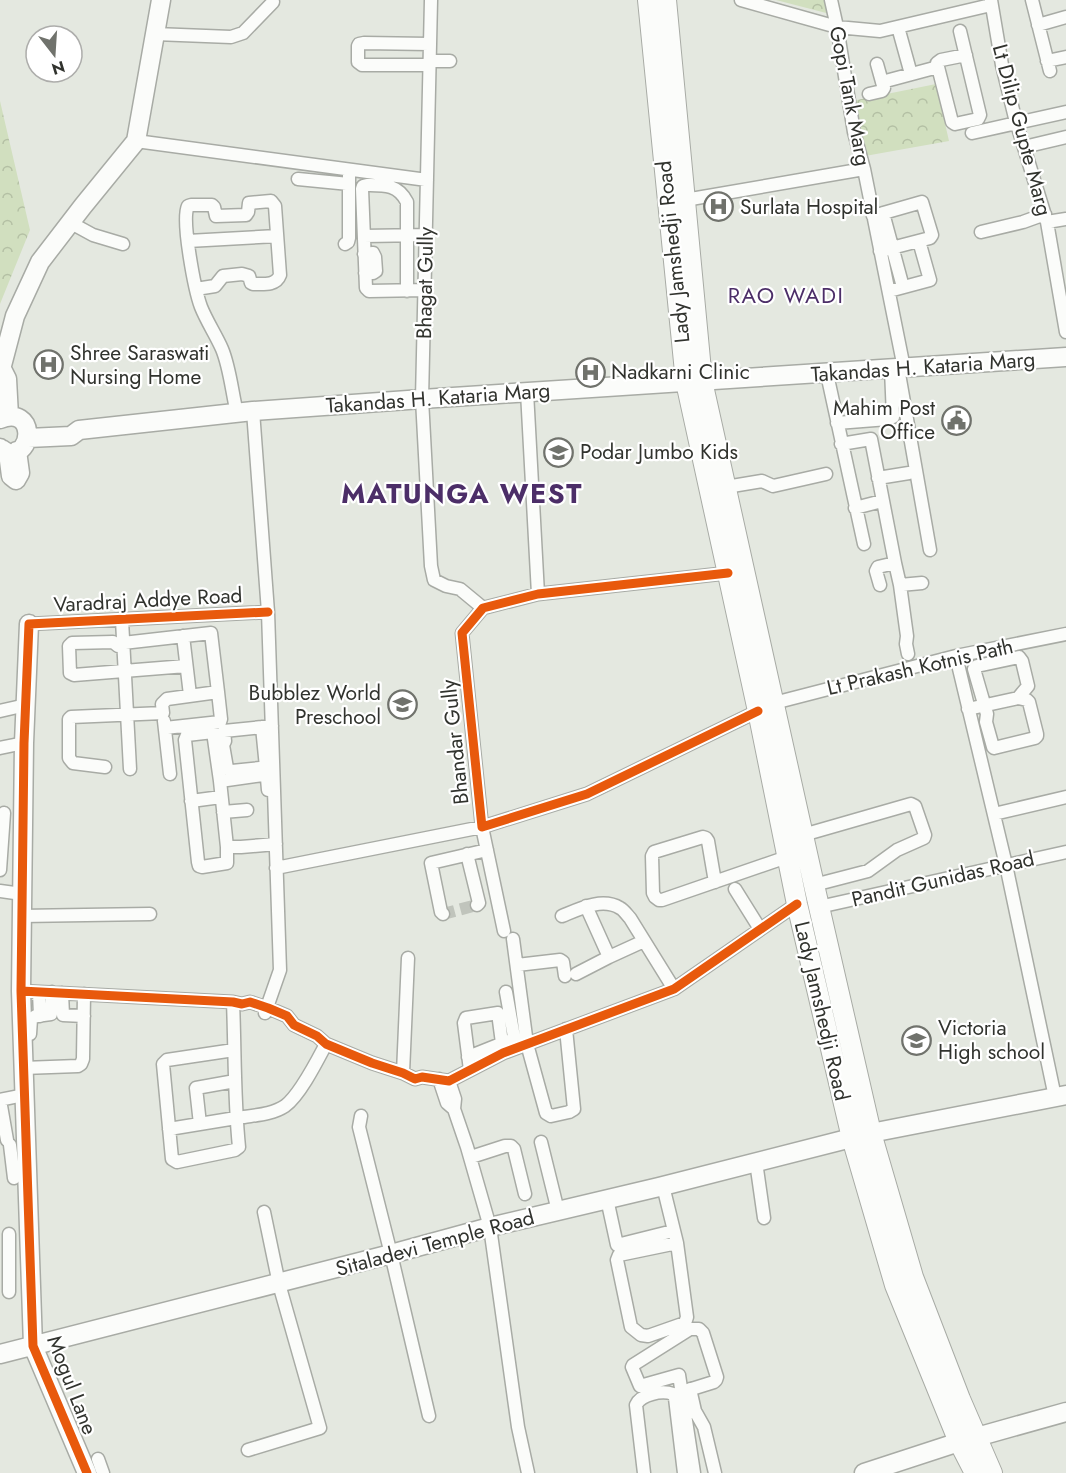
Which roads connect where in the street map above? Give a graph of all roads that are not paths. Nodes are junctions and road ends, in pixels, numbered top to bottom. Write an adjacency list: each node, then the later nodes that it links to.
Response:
1 (161, 0): 15 (main road)
2 (431, 0): 17 (street, Bhagat Gully)
3 (648, 0): 64 (main road, Lady Jamshedji Road)
4 (666, 0): 39 (main road, Lady Jamshedji Road)
5 (741, 0): 12 (street)
6 (831, 0): 12 (street, Gopi Tank Marg)
7 (1032, 0): 11 (street)
8 (273, 2): 15 (street)
9 (991, 2): 13 (street); 29 (street, Lt Dilip Gupte Marg)
10 (1066, 16): 11 (street)
11 (1038, 25): 19 (street)
12 (837, 27): 13 (street); 35 (street, Gopi Tank Marg)
13 (898, 27): 25 (street)
14 (960, 31): 18 (street)
15 (155, 34): 32 (main road)
16 (414, 43): 17 (street); 23 (street); 23 (street)
17 (429, 44): 21 (street, Bhagat Gully)
18 (966, 55): 24 (street); 24 (street)
19 (1066, 57)
20 (450, 61): 21 (street)
21 (429, 63): 23 (street); 37 (street, Bhagat Gully)
22 (877, 64): 26 (street)
23 (414, 65)
24 (938, 67): 25 (street)
25 (911, 74): 26 (street)
26 (882, 82): 27 (street)
27 (869, 94)
28 (1066, 112): 29 (street)
29 (1020, 123): 30 (street); 33 (street, Lt Dilip Gupte Marg)
30 (972, 133)
31 (1066, 137): 33 (street)
32 (136, 141): 34 (street); 43 (main road)
33 (1027, 147): 41 (street, Lt Dilip Gupte Marg)
34 (298, 163): 36 (street); 38 (street)
35 (864, 169): 39 (street); 40 (street, Gopi Tank Marg)
36 (349, 170): 37 (street); 38 (street)
37 (427, 180): 45 (street, Bhagat Gully)
38 (349, 184): 52 (street)
39 (685, 200): 64 (main road, Lady Jamshedji Road)
40 (878, 214): 50 (street); 53 (street, Gopi Tank Marg)
41 (1046, 218): 42 (street); 44 (street); 59 (street, Lt Dilip Gupte Marg)
42 (1066, 219)
43 (71, 223): 51 (street); 62 (main road)
44 (981, 232)
45 (426, 235): 48 (street); 57 (street, Bhagat Gully)
46 (277, 236): 49 (street); 49 (street); 55 (street)
47 (364, 236): 48 (street); 48 (street); 56 (street)
48 (407, 236): 56 (street)
49 (188, 241): 55 (street)
50 (919, 241): 53 (street); 54 (street)
51 (123, 244)
52 (345, 244)
53 (886, 249): 54 (street); 58 (street, Gopi Tank Marg)
54 (903, 287): 58 (street)
55 (196, 290): 67 (street)
56 (407, 291): 57 (street)
57 (425, 291): 66 (street, Bhagat Gully)
58 (889, 291): 61 (street, Gopi Tank Marg)
59 (1066, 332)
60 (1066, 357): 61 (main road, Takandas H. Kataria Marg)
61 (898, 368): 63 (main road, Takandas H. Kataria Marg); 69 (street); 82 (street)
62 (1, 371): 68 (main road)
63 (827, 374): 64 (main road, Takandas H. Kataria Marg); 70 (street)
64 (694, 381): 65 (main road, Takandas H. Kataria Marg); 78 (main road, Lady Jamshedji Road); 84 (main road, Lady Jamshedji Road)
65 (527, 392): 66 (main road, Takandas H. Kataria Marg); 88 (street)
66 (422, 399): 67 (main road, Takandas H. Kataria Marg); 89 (street, Bhagat Gully)
67 (245, 412): 72 (main road, Takandas H. Kataria Marg); 90 (street)
68 (2, 417): 72 (main road)
69 (868, 421): 70 (street); 71 (street)
70 (837, 423): 73 (street)
71 (871, 439): 73 (street); 76 (street)
72 (16, 443): 77 (main road)
73 (841, 444): 80 (street)
74 (909, 473): 76 (street)
75 (826, 474): 78 (street)
76 (878, 478): 79 (street)
77 (16, 480)
78 (726, 487): 105 (main road, Lady Jamshedji Road)
79 (882, 501): 80 (street); 83 (street)
80 (855, 508): 81 (street)
81 (864, 544)
82 (930, 550)
83 (895, 563): 86 (street); 87 (street)
84 (728, 573): 88 (street); 105 (main road, Lady Jamshedji Road)
85 (922, 582): 87 (street)
86 (880, 585)
87 (900, 585): 96 (street)
88 (538, 594): 89 (street)
89 (483, 609): 127 (street, Bhandar Gully)
90 (268, 612): 91 (street, Varadraj Addye Road); 110 (street)
91 (122, 620): 92 (street, Varadraj Addye Road); 95 (street)
92 (29, 624): 103 (main road, Mogul Lane)
93 (1066, 634): 97 (street, Lt Prakash Kotnis Path)
94 (183, 636): 95 (street); 98 (street); 100 (street)
95 (123, 645): 99 (street); 99 (street)
96 (908, 654)
97 (956, 656): 105 (street, Lt Prakash Kotnis Path); 106 (street)
98 (186, 666): 99 (street); 101 (street)
99 (125, 671): 109 (street)
100 (218, 692): 101 (street); 111 (street)
101 (189, 695): 108 (street)
102 (1018, 698): 104 (street); 104 (street); 104 (street)
103 (26, 705): 107 (street); 112 (main road, Mogul Lane)
104 (985, 706): 106 (street)
105 (766, 707): 127 (street, Bhandar Gully); 128 (main road, Lady Jamshedji Road); 134 (main road, Lady Jamshedji Road)
106 (968, 709): 126 (street)
107 (0, 711)
108 (163, 713): 109 (street); 111 (street)
109 (127, 715): 114 (street); 116 (street)
110 (267, 726): 115 (street); 115 (street)
111 (165, 728): 117 (street)
112 (24, 743): 113 (street); 125 (main road, Mogul Lane)
113 (0, 748)
114 (105, 766)
115 (269, 767): 129 (street)
116 (130, 770)
117 (170, 774)
118 (220, 781): 120 (street); 121 (street); 129 (street)
119 (1066, 796): 126 (street)
120 (221, 797): 121 (street); 124 (street)
121 (191, 801): 130 (street)
122 (247, 810): 124 (street)
123 (2, 812): 125 (street); 137 (street)
124 (223, 812): 130 (street)
125 (23, 813): 142 (main road, Mogul Lane)
126 (994, 814): 135 (street)
127 (482, 827): 131 (street); 136 (street)
128 (803, 835): 139 (main road, Lady Jamshedji Road); 139 (street)
129 (272, 844): 130 (street); 136 (street)
130 (227, 847)
131 (487, 850): 133 (street); 155 (street)
132 (1066, 852): 135 (street, Pandit Gunidas Road)
133 (467, 854): 144 (street); 148 (street)
134 (787, 857): 138 (street); 143 (main road, Lady Jamshedji Road)
135 (1006, 865): 146 (street, Pandit Gunidas Road); 177 (street)
136 (276, 868): 162 (street)
137 (0, 870)
138 (715, 882): 138 (street)
139 (814, 885): 146 (main road, Lady Jamshedji Road)
140 (735, 889): 151 (street)
141 (0, 891): 142 (street)
142 (22, 894): 149 (main road, Mogul Lane)
143 (796, 904): 151 (street); 183 (main road, Lady Jamshedji Road)
144 (477, 905)
145 (586, 906): 150 (street); 152 (street); 153 (street)
146 (819, 907): 183 (main road, Lady Jamshedji Road)
147 (150, 914): 149 (street)
148 (443, 914)
149 (21, 916): 157 (main road, Mogul Lane)
150 (562, 916)
151 (760, 929): 156 (street)
152 (644, 941): 153 (street); 156 (street)
153 (609, 957): 155 (street)
154 (408, 958): 173 (street)
155 (517, 965): 166 (street)
156 (674, 989): 164 (street)
157 (21, 991): 159 (street); 168 (main road, Mogul Lane)
158 (506, 992): 166 (street)
159 (51, 993): 160 (street); 163 (street); 168 (street)
160 (84, 994): 161 (street); 163 (street)
161 (238, 1003): 162 (street); 169 (street)
162 (266, 1011): 167 (street)
163 (84, 1016): 171 (street)
164 (566, 1029): 166 (street); 166 (street)
165 (502, 1043): 166 (street); 170 (street); 170 (street)
166 (519, 1043): 172 (street)
167 (326, 1044): 173 (street); 180 (street)
168 (26, 1048): 171 (main road, Mogul Lane)
169 (234, 1050): 174 (street); 182 (street)
170 (468, 1057): 172 (street)
171 (27, 1067): 176 (main road, Mogul Lane)
172 (470, 1070): 175 (street)
173 (403, 1073): 175 (street)
174 (235, 1081): 180 (street); 181 (street)
175 (446, 1085): 186 (street)
176 (24, 1095): 178 (street); 184 (main road, Mogul Lane)
177 (1061, 1096): 183 (main road, Sitaladevi Temple Road)
178 (0, 1100): 184 (street)
179 (361, 1116): 200 (street)
180 (240, 1118): 181 (street); 182 (street)
181 (200, 1124): 182 (street)
182 (169, 1129)
183 (861, 1135): 187 (main road, Sitaladevi Temple Road); 210 (main road, Lady Jamshedji Road)
184 (11, 1142): 188 (main road, Mogul Lane)
185 (541, 1142): 193 (street)
186 (471, 1157): 191 (street); 196 (street)
187 (756, 1162): 190 (main road, Sitaladevi Temple Road); 195 (street)
188 (20, 1177): 189 (street); 197 (main road, Mogul Lane)
189 (0, 1180)
190 (663, 1186): 192 (main road, Sitaladevi Temple Road); 199 (street)
191 (525, 1194)
192 (608, 1199): 193 (main road, Sitaladevi Temple Road); 199 (street)
193 (558, 1211): 196 (main road, Sitaladevi Temple Road)
194 (264, 1212): 201 (street)
195 (764, 1218)
196 (490, 1227): 200 (main road, Sitaladevi Temple Road); 214 (street)
197 (29, 1232): 198 (street); 202 (main road, Mogul Lane)
198 (5, 1235): 203 (street)
199 (675, 1237): 199 (street)
200 (391, 1254): 201 (main road, Sitaladevi Temple Road); 209 (street)
201 (279, 1284): 204 (main road, Sitaladevi Temple Road); 211 (street)
202 (31, 1285): 203 (street); 204 (main road, Mogul Lane)
203 (5, 1293)
204 (33, 1346): 205 (main road, Sitaladevi Temple Road); 212 (main road, Mogul Lane)
205 (0, 1354)
206 (686, 1391): 206 (street); 207 (street)
207 (690, 1412): 217 (street); 218 (street)
208 (1066, 1412): 210 (main road)
209 (429, 1416)
210 (968, 1440): 219 (main road); 220 (main road, Lady Jamshedji Road); 221 (main road, Lady Jamshedji Road)
211 (248, 1450)
212 (92, 1466): 213 (street)
213 (103, 1473)
214 (528, 1473)
215 (644, 1473): 216 (street)
216 (684, 1473)
217 (694, 1473)
218 (715, 1473)
219 (864, 1473)
220 (975, 1473)
221 (992, 1473)

